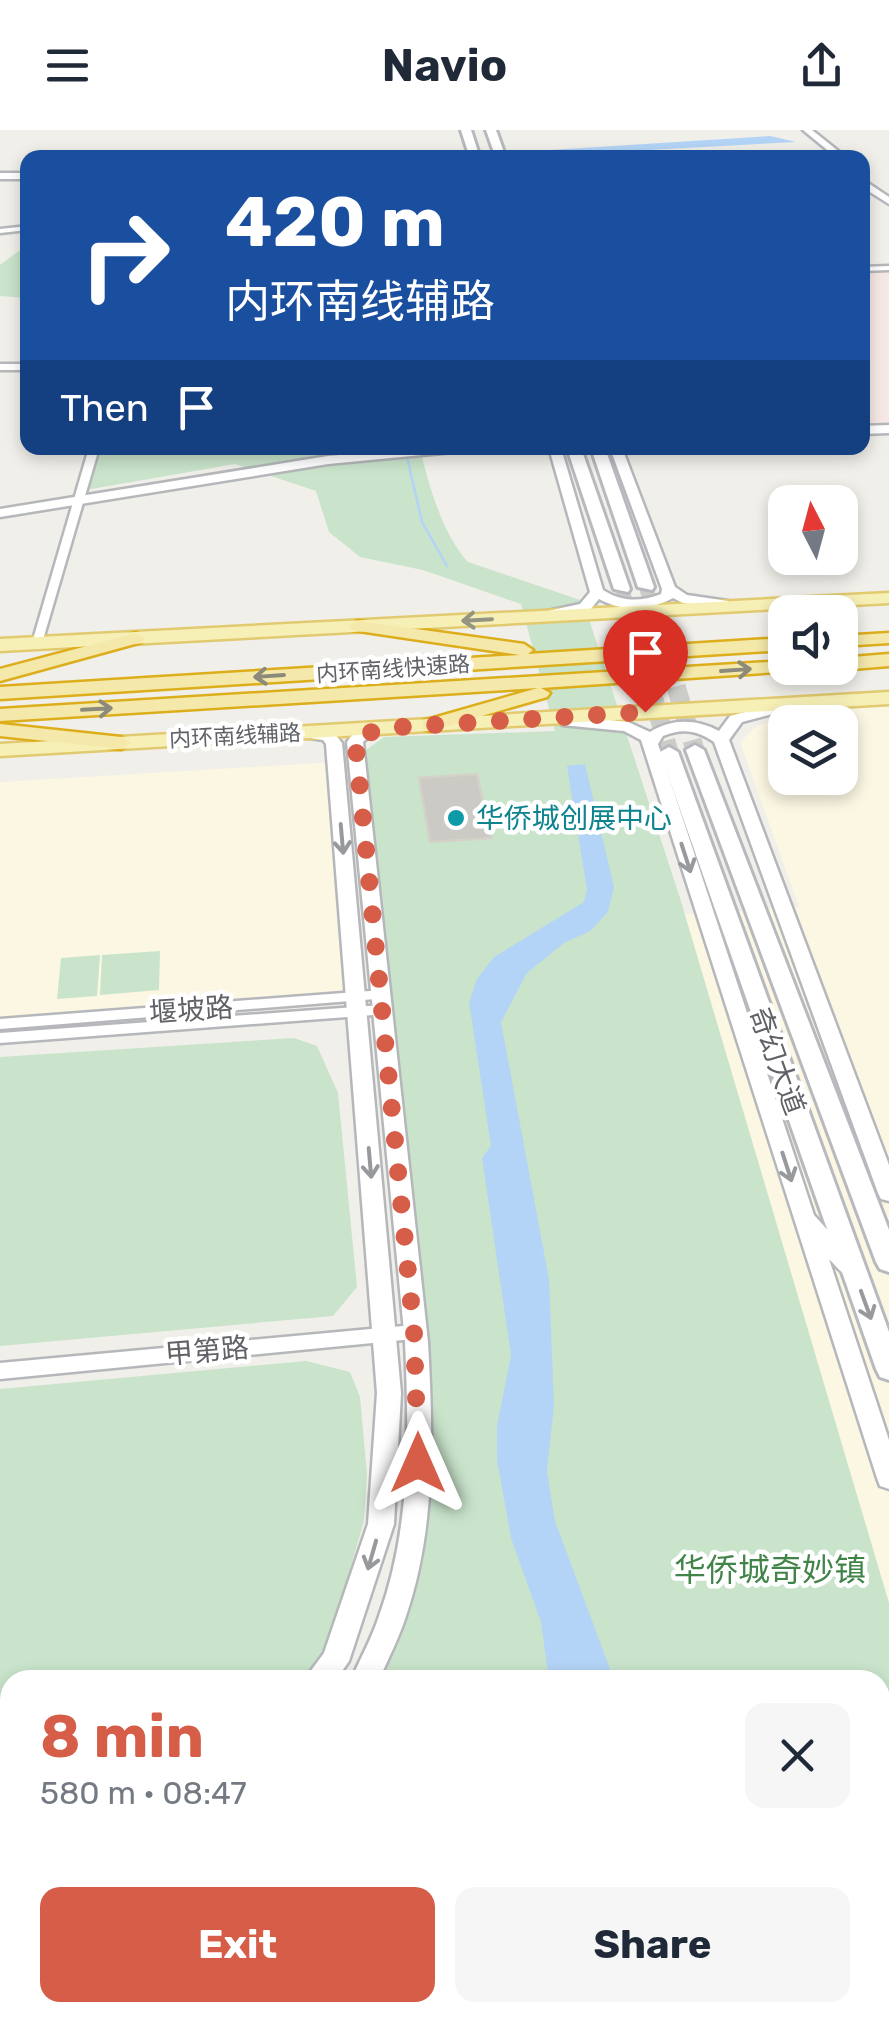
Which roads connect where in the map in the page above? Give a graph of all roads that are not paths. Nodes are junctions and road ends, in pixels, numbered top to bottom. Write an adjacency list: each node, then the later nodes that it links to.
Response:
1 (795, 130): 3 (street)
2 (807, 130): 4 (street)
3 (820, 150)
4 (832, 150)
5 (92, 455): 12 (street)
6 (313, 455): 12 (street)
7 (380, 455): 12 (street)
8 (555, 455): 18 (street)
9 (576, 455): 17 (main road)
10 (600, 455): 15 (main road)
11 (621, 455): 16 (street)
12 (78, 496): 13 (street); 14 (street); 26 (street)
13 (0, 503)
14 (0, 513)
15 (646, 587)
16 (669, 588): 18 (street); 20 (street)
17 (622, 590)
18 (596, 592): 21 (street)
19 (889, 598): 20 (main road)
20 (765, 604): 21 (main road)
21 (538, 617): 22 (main road, one-way to 22)
22 (358, 626): 23 (main road); 29 (highway)
23 (136, 638): 26 (main road); 33 (highway)
24 (889, 638): 25 (highway)
25 (858, 640)
26 (37, 643): 28 (main road)
27 (768, 645): 29 (highway, 内环南线快速路)
28 (0, 646)
29 (579, 657): 35 (highway, 内环南线快速路, one-way to 35)
30 (889, 660): 31 (highway)
31 (858, 663)
32 (768, 668): 34 (highway, 内环南线快速路, one-way to 32)
33 (0, 675)
34 (588, 680): 38 (highway, 内环南线快速路, one-way to 34); 40 (highway)
35 (0, 693)
36 (889, 698): 37 (main road, 内环南线辅路)
37 (832, 701): 39 (main road, 内环南线辅路); 44 (street)
38 (0, 715)
39 (540, 718): 40 (main road, 内环南线辅路); 46 (street)
40 (430, 724): 41 (main road, 内环南线辅路)
41 (383, 728): 43 (main road, 内环南线辅路); 49 (street)
42 (0, 730): 45 (highway)
43 (302, 732): 45 (main road, 内环南线辅路); 50 (street, one-way to 50)
44 (721, 740): 46 (street); 55 (street)
45 (121, 743): 47 (main road, 内环南线辅路)
46 (659, 748): 51 (main road, 奇幻大道); 56 (street, one-way to 56)
47 (0, 750)
48 (695, 750): 52 (main road, 奇幻大道)
49 (383, 1002): 50 (street, 堰坡路); 61 (street)
50 (357, 1005): 53 (street, 堰坡路); 54 (street, 堰坡路); 62 (street, one-way to 62)
51 (757, 1006): 56 (street); 60 (main road, 奇幻大道)
52 (792, 1007): 55 (street); 59 (main road, 奇幻大道)
53 (0, 1024)
54 (0, 1038)
55 (832, 1044): 57 (street)
56 (747, 1050): 58 (street, one-way to 58)
57 (889, 1193)
58 (802, 1216): 60 (street); 65 (street)
59 (889, 1258)
60 (852, 1269): 63 (main road, 奇幻大道, one-way to 63)
61 (414, 1332): 62 (street, 甲第路); 67 (street)
62 (384, 1335): 64 (street, 甲第路); 66 (street, one-way to 66)
63 (889, 1369)
64 (0, 1370)
65 (889, 1478)
66 (327, 1670)
67 (370, 1670)

